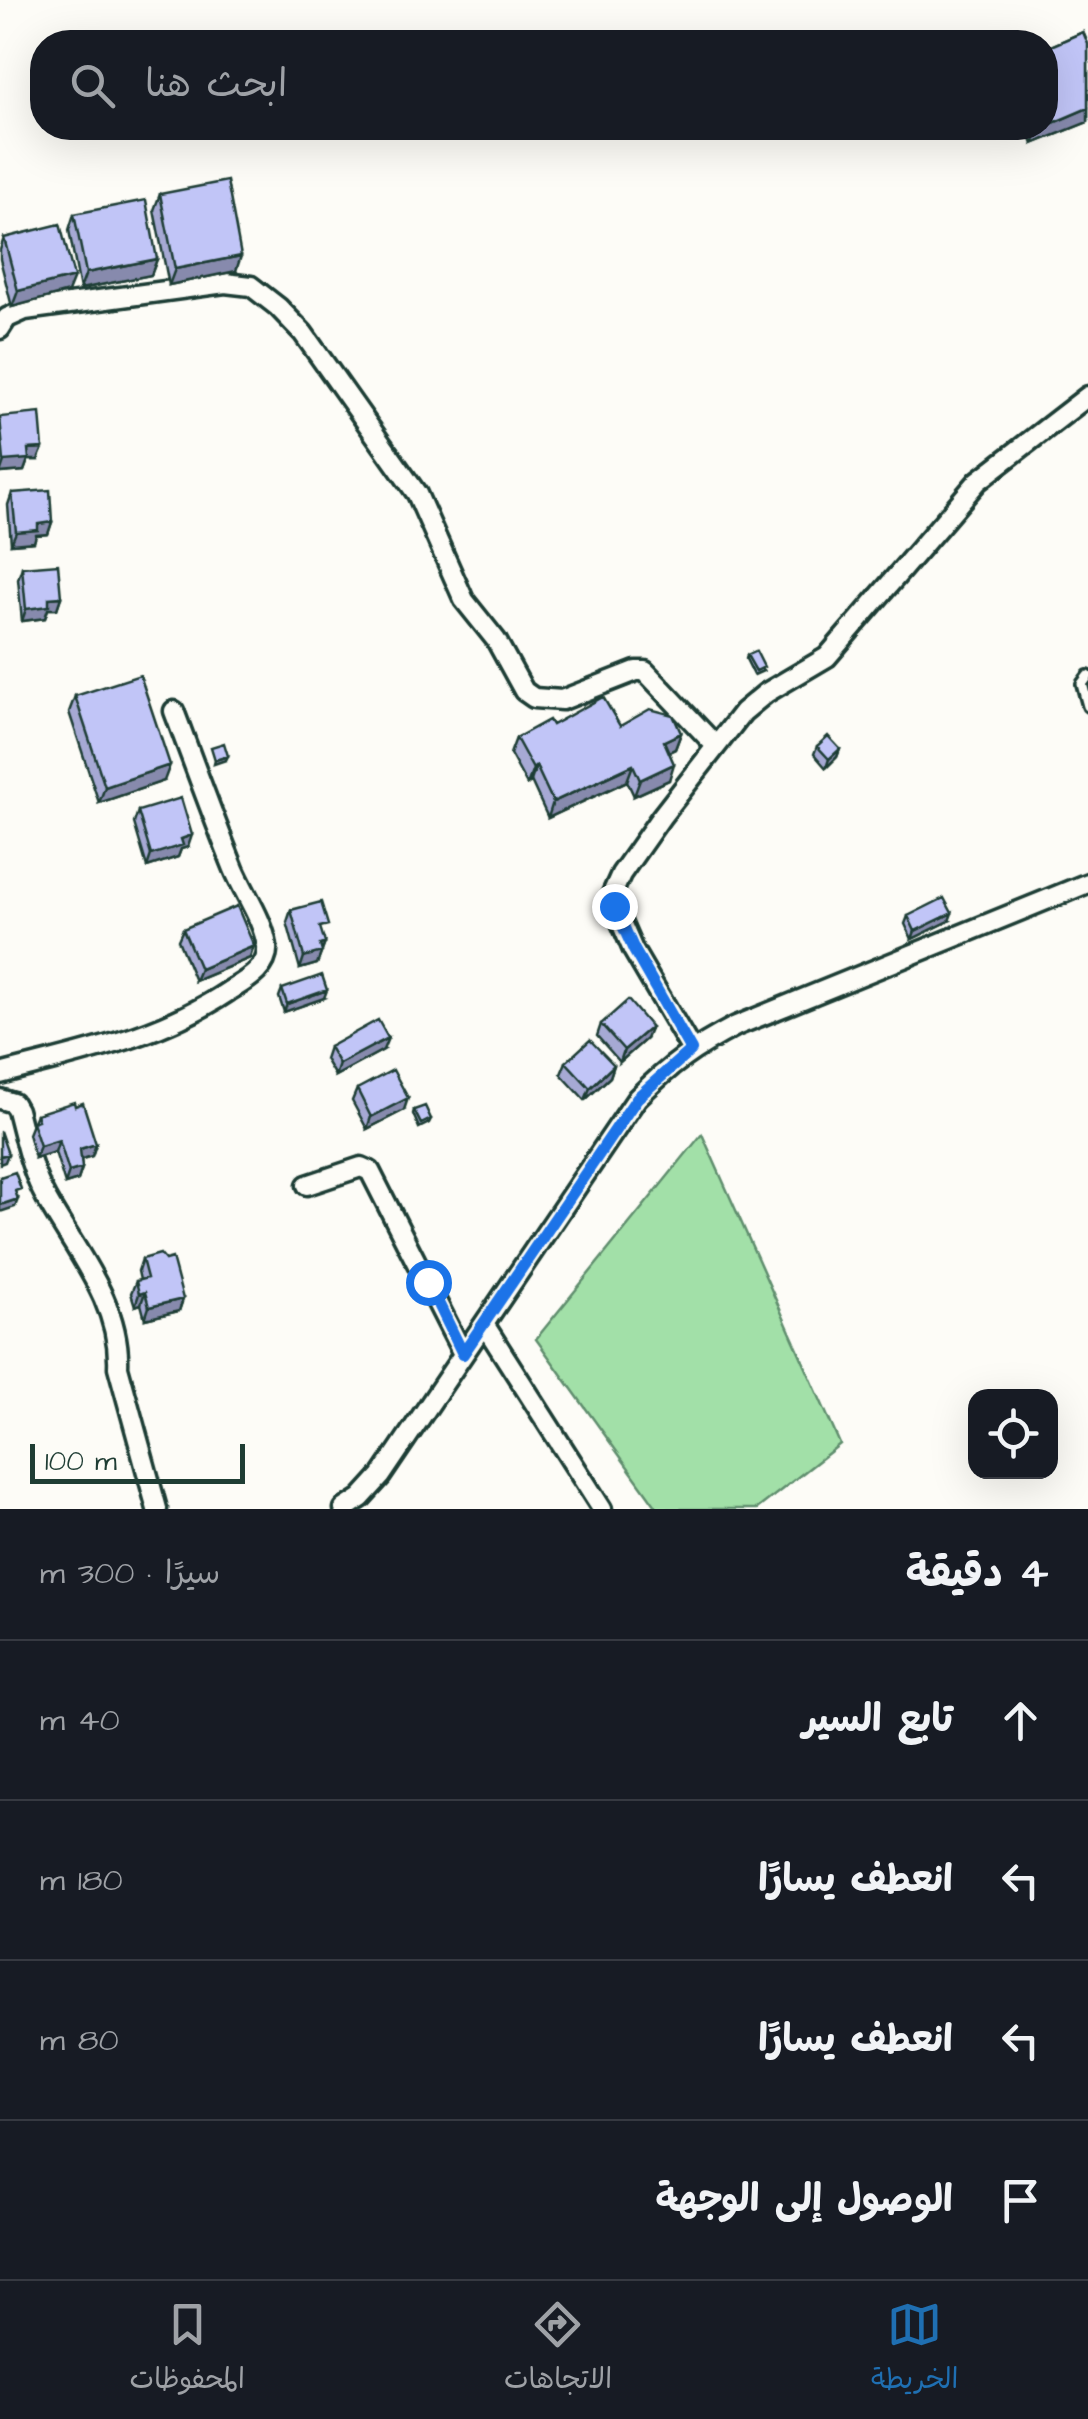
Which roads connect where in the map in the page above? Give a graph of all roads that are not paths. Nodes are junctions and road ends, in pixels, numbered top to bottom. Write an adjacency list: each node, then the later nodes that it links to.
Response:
1 (0, 328): 6 (street)
2 (1088, 396): 6 (street)
3 (1088, 676): 4 (lane)
4 (1088, 706)
5 (174, 711): 9 (street)
6 (716, 746): 8 (street)
7 (1088, 883): 8 (street)
8 (691, 1050): 12 (street)
9 (0, 1074)
10 (0, 1099): 14 (street)
11 (308, 1185): 13 (street)
12 (484, 1324): 13 (street); 16 (street)
13 (463, 1354): 15 (street)
14 (157, 1509)
15 (344, 1509)
16 (602, 1509)

